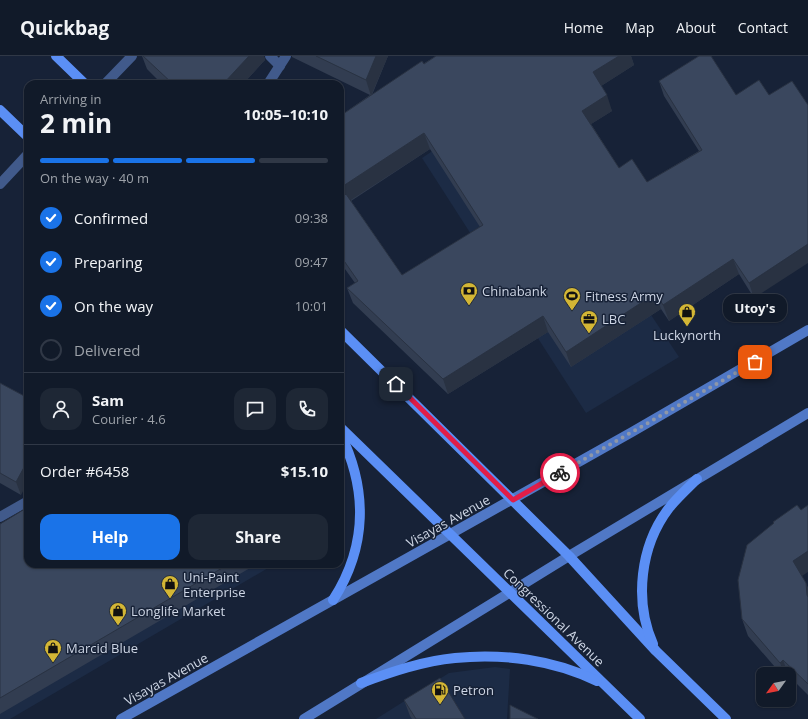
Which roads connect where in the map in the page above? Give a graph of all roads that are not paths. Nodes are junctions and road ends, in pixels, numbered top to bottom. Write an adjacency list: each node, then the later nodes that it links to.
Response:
1 (56, 56): 6 (main road)
2 (132, 56): 7 (street)
3 (270, 56): 5 (street)
4 (286, 56): 5 (street)
5 (280, 66): 8 (street)
6 (81, 80)
7 (109, 80)
8 (271, 80)
9 (0, 110): 10 (main road)
10 (24, 133)
11 (24, 158): 12 (street)
12 (0, 184)
13 (808, 330): 19 (main road, Visayas Avenue)
14 (344, 334): 19 (main road)
15 (808, 413): 18 (main road)
16 (344, 431): 22 (main road, Congressional Avenue)
17 (344, 442): 25 (main road)
18 (697, 479): 23 (main road); 26 (main road)
19 (513, 500): 22 (main road, Visayas Avenue); 23 (main road)
20 (24, 503): 21 (street)
21 (2, 512)
22 (449, 535): 24 (main road, Congressional Avenue); 25 (main road, Visayas Avenue)
23 (569, 556): 24 (main road); 26 (main road)
24 (509, 592): 27 (main road); 28 (main road, Congressional Avenue)
25 (333, 600): 29 (main road, Visayas Avenue)
26 (656, 651): 32 (main road)
27 (361, 683): 28 (main road); 30 (main road)
28 (604, 684): 31 (main road, Congressional Avenue)
29 (120, 719)
30 (304, 719)
31 (640, 719)
32 (726, 719)

